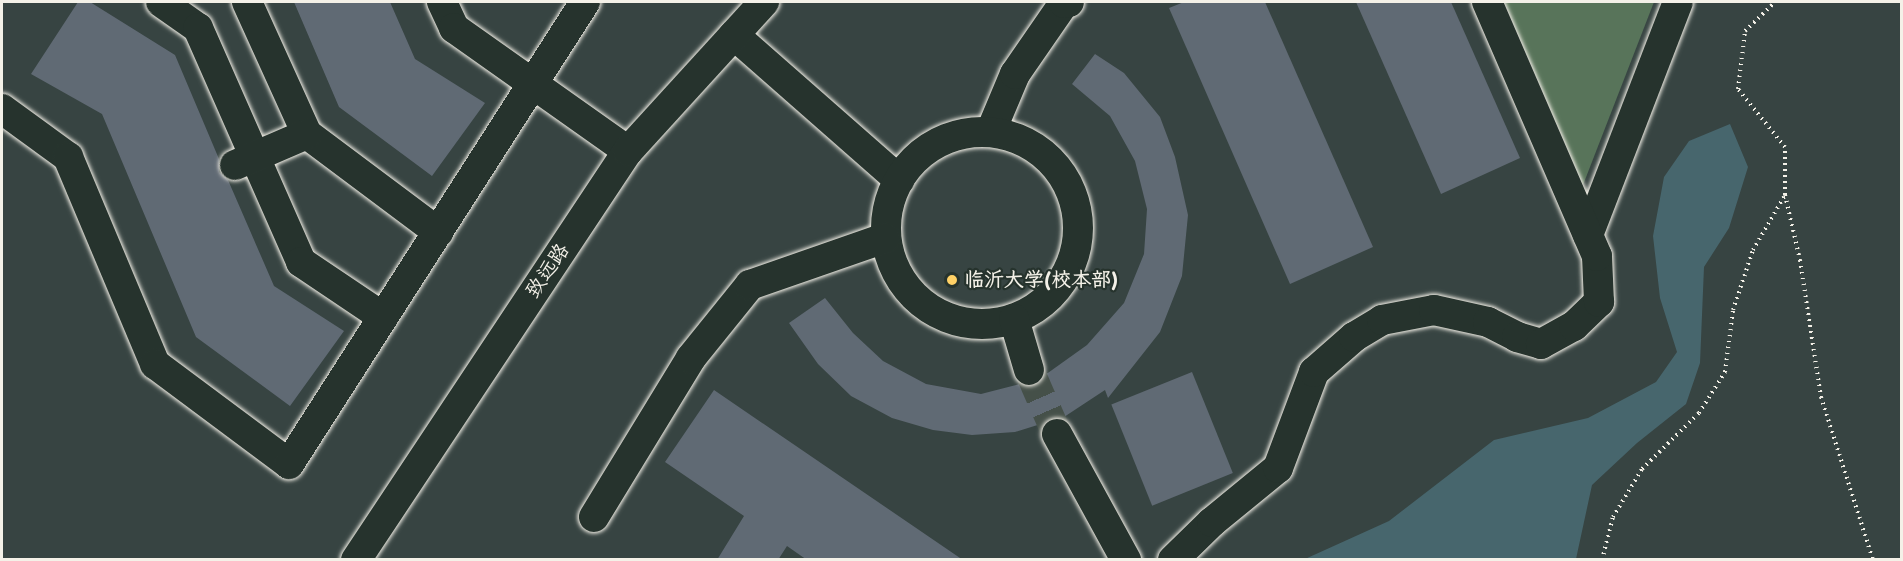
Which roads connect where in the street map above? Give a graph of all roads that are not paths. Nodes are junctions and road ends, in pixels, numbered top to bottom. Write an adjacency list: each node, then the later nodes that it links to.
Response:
1 (161, 2): 15 (street)
2 (247, 2): 13 (street)
3 (442, 2): 10 (street)
4 (585, 2): 10 (street)
5 (764, 2): 9 (street, 致远路)
6 (1069, 2): 12 (street)
7 (1487, 2): 18 (street)
8 (1678, 2): 18 (street)
9 (734, 35): 14 (street, 致远路); 16 (street)
10 (532, 84): 14 (street); 17 (street)
11 (2, 109): 20 (street)
12 (991, 131): 16 (street); 21 (street)
13 (307, 134): 15 (street); 17 (street)
14 (628, 151): 25 (street, 致远路)
15 (245, 161): 20 (street)
16 (899, 180): 19 (street)
17 (438, 232): 20 (street)
18 (1588, 234): 27 (street)
19 (885, 238): 21 (street); 24 (street)
20 (383, 317)
21 (1014, 319): 22 (street)
22 (1029, 370)
23 (1057, 434): 26 (street)
24 (594, 517)
25 (356, 560)
26 (1126, 560)
27 (1173, 560)

